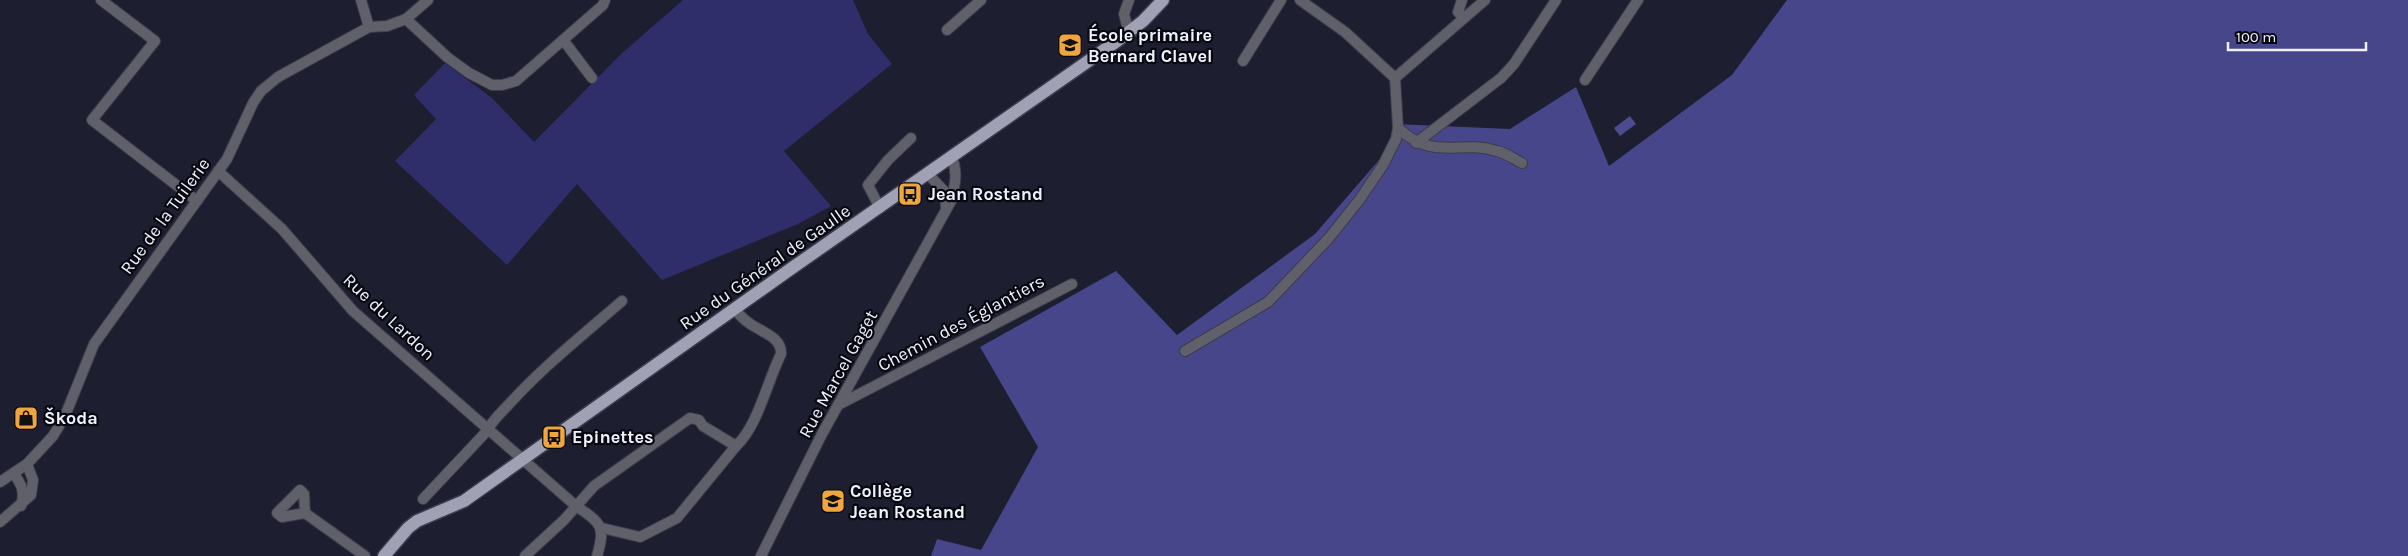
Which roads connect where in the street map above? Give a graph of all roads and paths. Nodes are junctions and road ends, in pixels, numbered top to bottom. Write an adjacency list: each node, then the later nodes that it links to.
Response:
1 (101, 0): 31 (street)
2 (361, 0): 16 (street)
3 (428, 0): 15 (street)
4 (605, 0): 19 (street)
5 (981, 0): 17 (street)
6 (1129, 0): 18 (street)
7 (1163, 0): 18 (main road, Rue du Général de Gaulle)
8 (1281, 0): 20 (street)
9 (1462, 0): 14 (street)
10 (1485, 0): 14 (street)
11 (1556, 0): 26 (street)
12 (1638, 0): 23 (street)
13 (1305, 2): 22 (street)
14 (1464, 18): 22 (street)
15 (406, 19): 16 (street); 19 (street)
16 (369, 27): 29 (street, Rue de la Tuilerie)
17 (947, 30)
18 (1129, 33): 27 (main road, Rue du Général de Gaulle)
19 (564, 41): 21 (street)
20 (1243, 61)
21 (592, 78)
22 (1395, 78): 24 (street)
23 (1585, 80)
24 (1398, 128): 26 (street); 37 (street)
25 (911, 138): 32 (street)
26 (1416, 143): 28 (street)
27 (952, 158): 30 (main road, Rue du Général de Gaulle); 33 (street, Rue Marcel Gaget)
28 (1522, 163)
29 (218, 171): 31 (street, Rue de la Tuilerie); 39 (street, Rue du Lardon)
30 (928, 174): 32 (main road, Rue du Général de Gaulle); 33 (street)
31 (197, 201): 42 (street, Rue de la Tuilerie)
32 (880, 208): 36 (main road, Rue du Général de Gaulle)
33 (946, 209): 38 (street, Rue Marcel Gaget)
34 (1072, 284): 38 (street, Chemin des Églantiers)
35 (622, 302): 39 (street)
36 (734, 309): 40 (street); 41 (main road, Rue du Général de Gaulle)
37 (1185, 351)
38 (838, 405): 55 (street, Rue Marcel Gaget)
39 (488, 428): 41 (street, Rue du Lardon); 45 (street)
40 (736, 446): 47 (street); 50 (street)
41 (523, 459): 47 (street, Rue du Lardon); 52 (main road, Rue du Général de Gaulle)
42 (27, 464): 43 (street, Rue de la Tuilerie); 46 (street)
43 (14, 474): 44 (street, Rue de la Tuilerie); 46 (street)
44 (0, 482)
45 (422, 498)
46 (21, 506): 49 (street)
47 (576, 506): 50 (street, Rue du Lardon); 53 (street)
48 (305, 512): 51 (street)
49 (0, 522)
50 (602, 528): 54 (street)
51 (365, 556)
52 (384, 556)
53 (525, 556)
54 (597, 556)
55 (761, 556)

